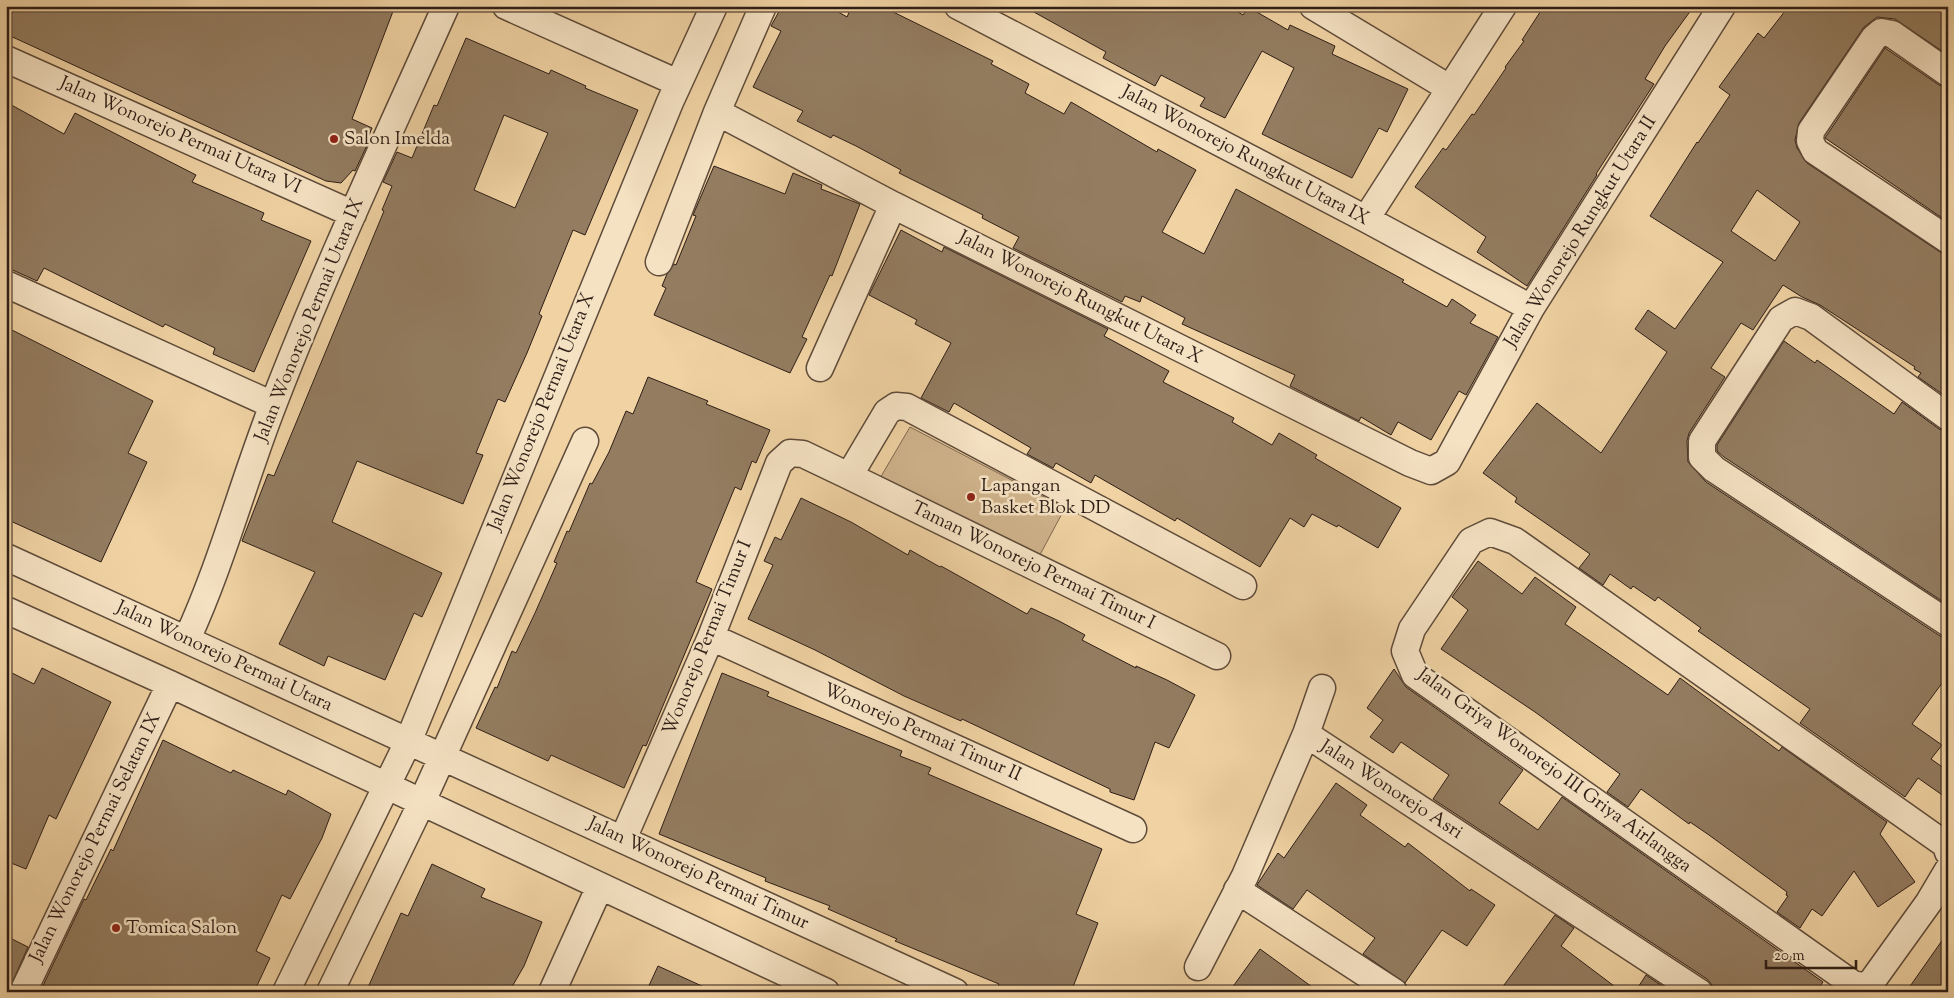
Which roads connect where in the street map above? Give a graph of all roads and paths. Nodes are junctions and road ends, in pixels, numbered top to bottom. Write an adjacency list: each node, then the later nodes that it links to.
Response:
1 (446, 6): 15 (street, Jalan Wonorejo Permai Utara IX)
2 (506, 6): 11 (street)
3 (714, 6): 11 (street, Jalan Wonorejo Permai Utara X)
4 (763, 6): 13 (street)
5 (1313, 6): 12 (street)
6 (1503, 6): 12 (street)
7 (1722, 6): 20 (street, Jalan Wonorejo Rungkut Utara II)
8 (962, 7): 16 (street, Jalan Wonorejo Rungkut Utara IX)
9 (6, 59): 15 (street, Jalan Wonorejo Permai Utara VI)
10 (1948, 73): 17 (street)
11 (669, 80): 38 (street, Jalan Wonorejo Permai Utara X)
12 (1449, 88): 16 (street)
13 (717, 112): 14 (street, Jalan Wonorejo Rungkut Utara X); 18 (street)
14 (893, 205): 21 (street); 26 (street, Jalan Wonorejo Rungkut Utara X)
15 (353, 214): 22 (street, Jalan Wonorejo Permai Utara IX)
16 (1366, 219): 20 (street, Jalan Wonorejo Rungkut Utara IX)
17 (1948, 240)
18 (659, 262)
19 (6, 284): 22 (street)
20 (1531, 308): 26 (street, Jalan Wonorejo Rungkut Utara II)
21 (820, 368)
22 (273, 405): 33 (street, Jalan Wonorejo Permai Utara IX)
23 (1948, 416): 31 (street)
24 (585, 441): 39 (street)
25 (803, 454): 27 (street, Taman Wonorejo Permai Timur I); 32 (street, Wonorejo Permai Timur I)
26 (1446, 462)
27 (849, 476): 29 (street); 34 (street, Taman Wonorejo Permai Timur I)
28 (6, 557): 33 (street, Jalan Wonorejo Permai Utara)
29 (1243, 586)
30 (6, 610): 35 (street)
31 (1948, 623)
32 (711, 637): 42 (street, Wonorejo Permai Timur II); 43 (street, Wonorejo Permai Timur I)
33 (187, 639): 38 (street, Jalan Wonorejo Permai Utara)
34 (1217, 656)
35 (170, 684): 40 (street); 50 (street, Jalan Wonorejo Permai Selatan IX)
36 (1322, 688): 37 (street)
37 (1306, 734): 47 (street, Jalan Wonorejo Asri); 57 (street, Jalan Wonorejo Asri)
38 (408, 742): 39 (street, Jalan Wonorejo Permai Utara); 40 (street, Jalan Wonorejo Permai Utara X)
39 (441, 756): 41 (street); 43 (street, Jalan Wonorejo Permai Timur)
40 (387, 787): 41 (street); 51 (street, Jalan Wonorejo Permai Utara X)
41 (421, 804): 46 (street); 52 (street)
42 (1133, 829)
43 (623, 839): 55 (street, Jalan Wonorejo Permai Timur)
44 (1948, 852): 48 (street, Jalan Griya Wonorejo III Griya Airlangga)
45 (1948, 870): 48 (street, Jalan Griya Wonorejo III Griya Airlangga)
46 (600, 886): 53 (street); 54 (street)
47 (1237, 890): 49 (street, Jalan Wonorejo Asri); 56 (street)
48 (1938, 908)
49 (1198, 967)
50 (23, 992)
51 (286, 992)
52 (330, 992)
53 (552, 992)
54 (826, 992)
55 (955, 992)
56 (1394, 992)
57 (1700, 992)

